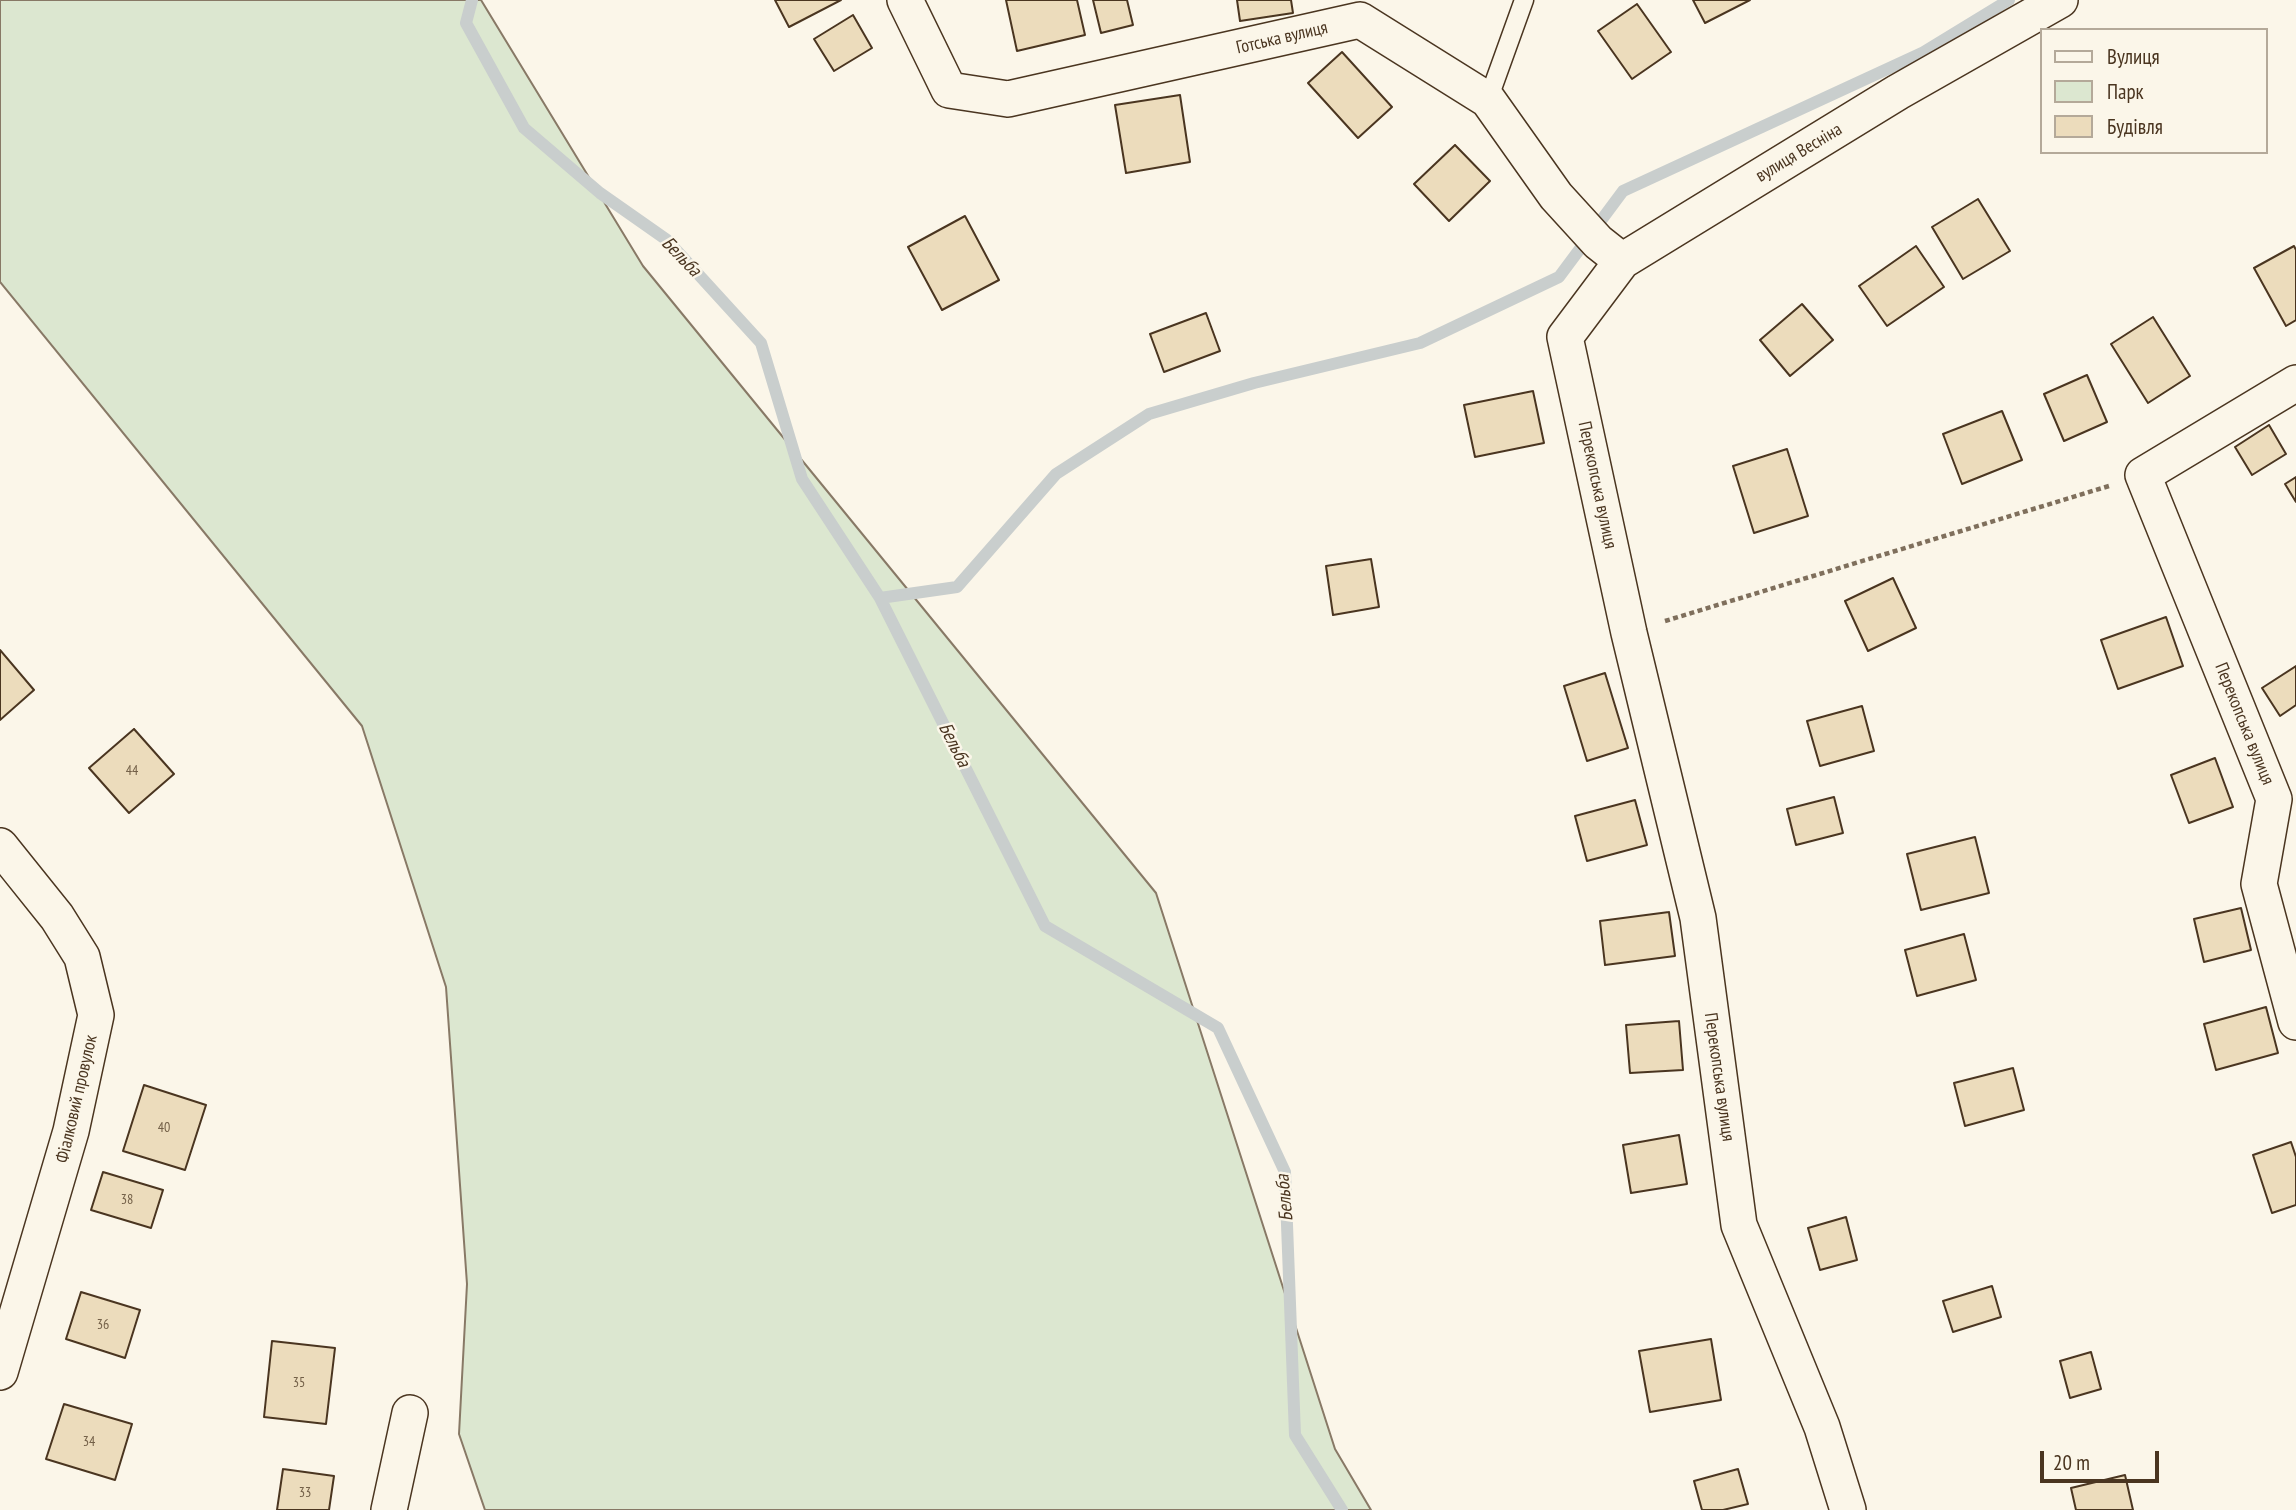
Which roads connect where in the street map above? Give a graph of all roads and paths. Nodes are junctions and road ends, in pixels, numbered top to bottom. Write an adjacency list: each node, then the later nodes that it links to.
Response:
1 (905, 0): 4 (street, Готська вулиця)
2 (1524, 0): 5 (lane)
3 (2060, 0): 6 (street, вулиця Весніна)
4 (1359, 10): 5 (street, Готська вулиця)
5 (1488, 100): 6 (street, Готська вулиця)
6 (1610, 251): 7 (street, вулиця Весніна)
7 (1565, 337): 10 (street, Перекопська вулиця)
8 (2296, 383): 9 (street)
9 (2143, 475): 10 (path); 12 (street, Перекопська вулиця)
10 (1629, 633): 16 (street, Перекопська вулиця)
11 (0, 846): 13 (street, Фіалковий провулок)
12 (2296, 1022)
13 (0, 1372)
14 (410, 1413): 15 (street)
15 (389, 1510)
16 (1848, 1510)

